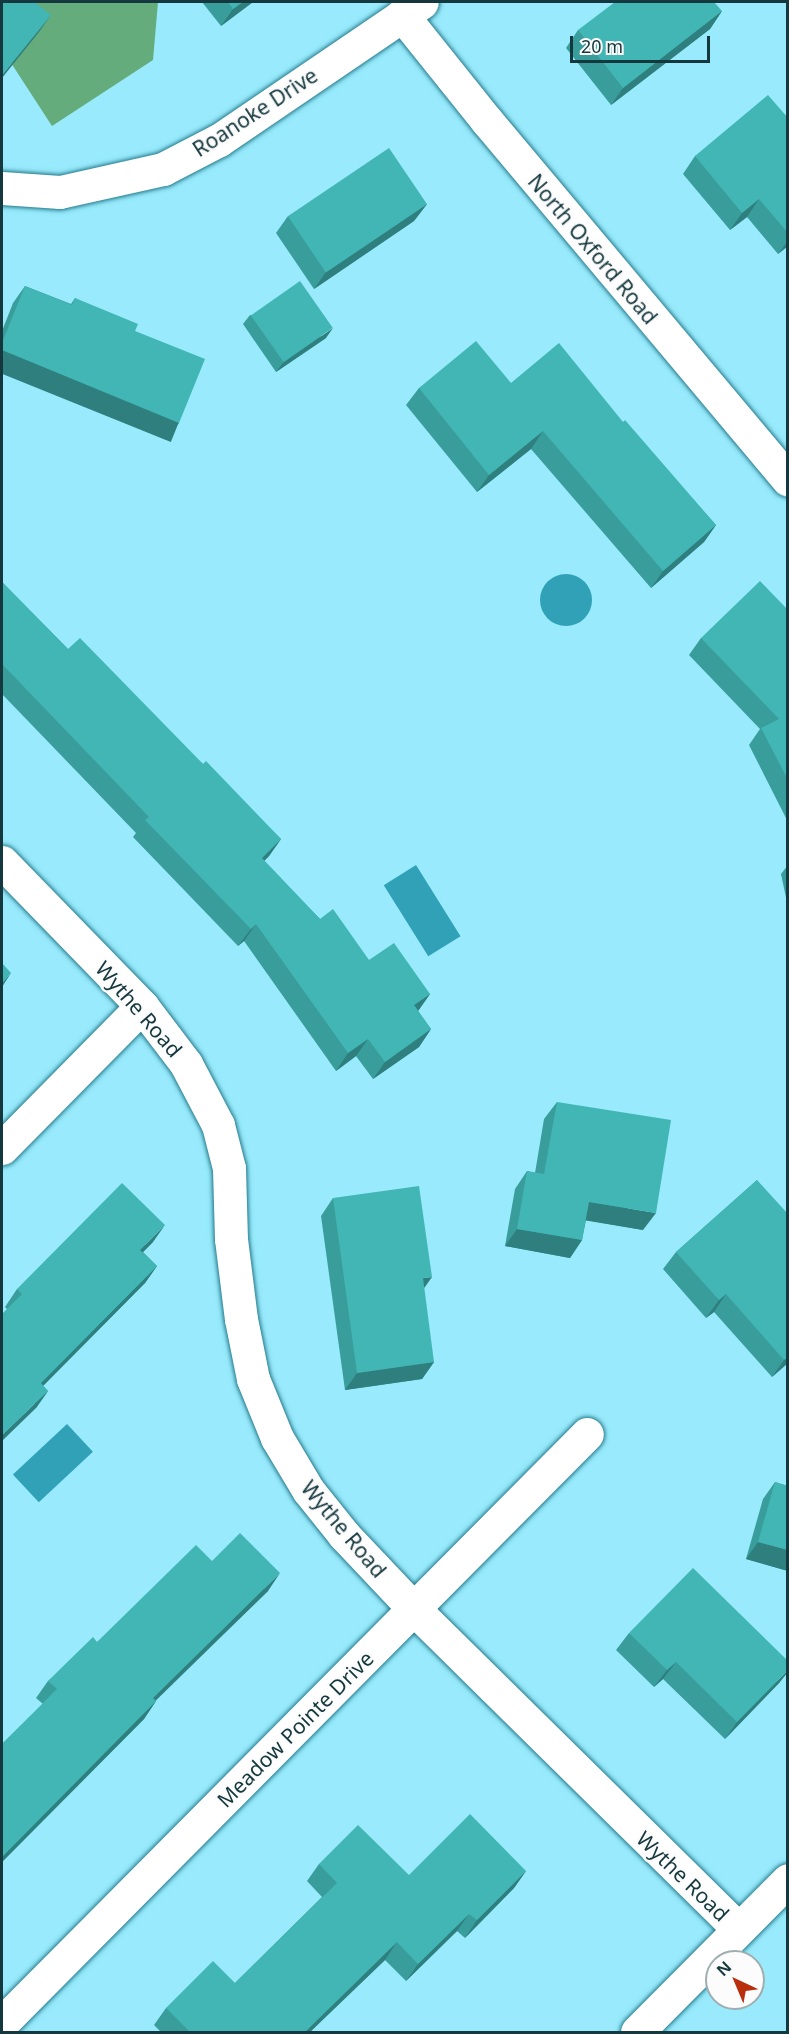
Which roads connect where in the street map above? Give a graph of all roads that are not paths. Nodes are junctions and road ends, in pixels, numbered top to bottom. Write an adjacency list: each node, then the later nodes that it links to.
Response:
1 (412, 8): 2 (street, Roanoke Drive); 3 (street, North Oxford Road)
2 (2, 188)
3 (788, 480)
4 (2, 862): 5 (street, Wythe Road)
5 (142, 1006): 6 (street); 8 (street, Wythe Road)
6 (2, 1148)
7 (587, 1434): 8 (street, Meadow Pointe Drive)
8 (414, 1609): 10 (street, Wythe Road); 11 (street, Meadow Pointe Drive)
9 (788, 1880): 10 (street)
10 (738, 1929): 12 (street)
11 (2, 2024)
12 (637, 2032)

